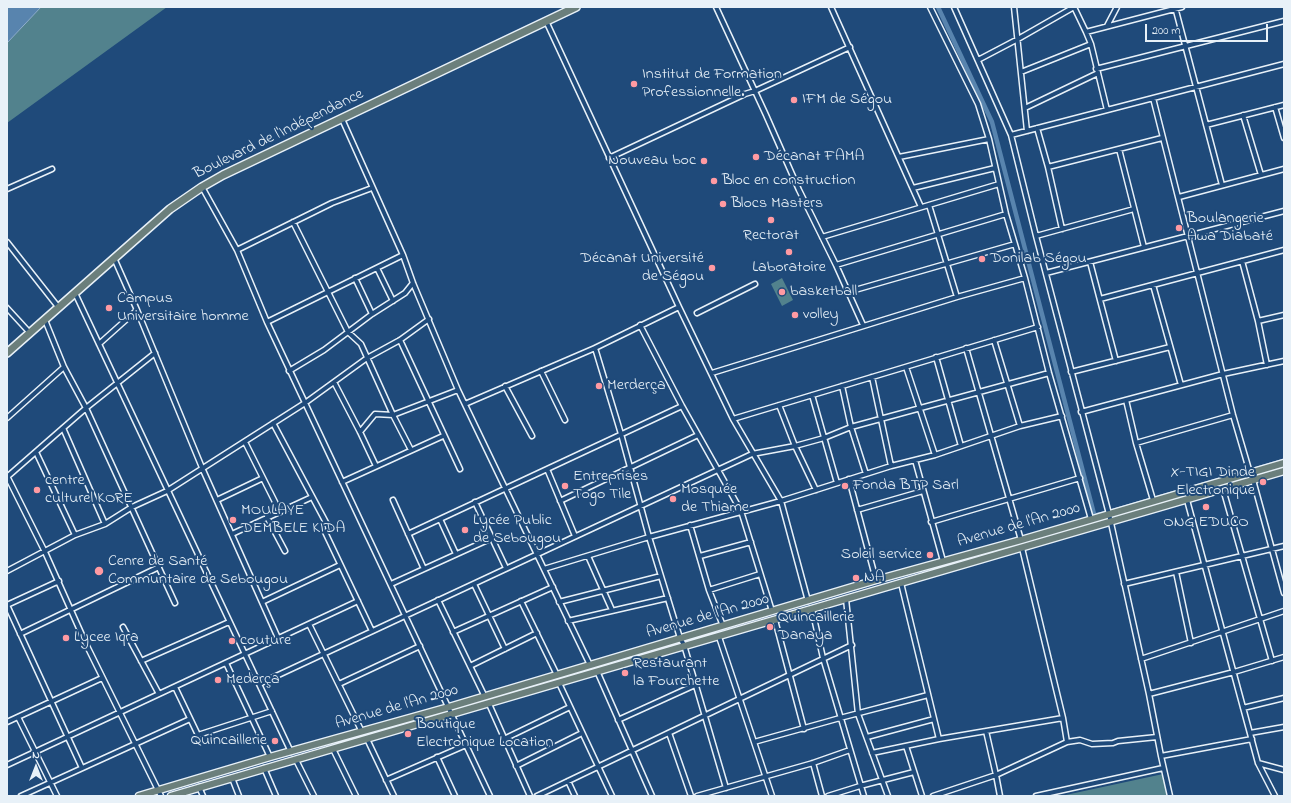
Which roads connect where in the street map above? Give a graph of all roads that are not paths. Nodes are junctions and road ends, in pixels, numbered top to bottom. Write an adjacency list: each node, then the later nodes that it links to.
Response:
1 (576, 7): 11 (highway, Boulevard de l'Indépendance)
2 (716, 7): 23 (street)
3 (831, 7): 17 (street)
4 (930, 7): 37 (street)
5 (954, 7): 18 (street)
6 (1014, 7): 14 (street)
7 (1117, 7): 12 (street)
8 (1182, 7): 9 (street)
9 (1175, 8): 12 (street); 16 (street)
10 (1284, 21): 16 (street)
11 (546, 22): 30 (highway, Boulevard de l'Indépendance); 40 (street)
12 (1107, 26): 13 (street)
13 (1086, 32): 14 (street); 15 (street)
14 (1018, 40): 18 (street); 21 (street)
15 (1091, 44): 20 (street); 21 (street)
16 (1186, 46): 20 (street); 22 (street)
17 (850, 48): 23 (street); 39 (street)
18 (978, 60): 34 (street)
19 (1284, 64): 22 (street)
20 (1097, 71): 27 (street); 28 (street)
21 (1021, 72): 27 (street)
22 (1196, 87): 24 (street); 31 (street)
23 (755, 91): 40 (street); 63 (street)
24 (1153, 98): 28 (street); 35 (street)
25 (1284, 105): 26 (street)
26 (1275, 107): 29 (street); 36 (street)
27 (1025, 108): 33 (street)
28 (1107, 110): 32 (street)
29 (1243, 115): 31 (street); 45 (street)
30 (342, 119): 48 (highway, Boulevard de l'Indépendance); 49 (street)
31 (1206, 125): 47 (street)
32 (1037, 128): 33 (street); 41 (street)
33 (1027, 131): 34 (street)
34 (1011, 135): 61 (street)
35 (1162, 138): 38 (street); 52 (street)
36 (1284, 138)
37 (989, 140): 39 (street); 42 (street)
38 (1118, 149): 41 (street); 55 (street)
39 (899, 157): 50 (street)
40 (609, 158): 89 (street)
41 (1048, 166): 59 (street)
42 (995, 168): 46 (street); 50 (street)
43 (52, 169): 51 (street)
44 (1284, 169): 45 (street)
45 (1261, 175): 47 (street)
46 (999, 184): 53 (street); 57 (street)
47 (1222, 185): 52 (street)
48 (202, 187): 67 (street); 70 (highway, Boulevard de l'Indépendance)
49 (372, 188): 58 (street); 69 (street)
50 (913, 188): 54 (street)
51 (7, 189)
52 (1179, 197): 62 (street)
53 (928, 205): 54 (street); 60 (street)
54 (921, 207): 63 (street)
55 (1134, 209): 59 (street); 66 (street)
56 (1284, 211): 62 (street)
57 (1006, 214): 60 (street); 65 (street)
58 (293, 222): 67 (street); 83 (street)
59 (1062, 229): 61 (street)
60 (938, 234): 73 (street); 74 (street)
61 (1036, 236): 77 (street)
62 (1188, 236): 66 (street); 76 (street)
63 (822, 237): 74 (street)
64 (7, 242): 91 (street)
65 (1015, 244): 73 (street); 79 (street)
66 (1144, 247): 72 (street)
67 (237, 250): 99 (street)
68 (1284, 250): 71 (street)
69 (403, 255): 75 (street); 80 (street)
70 (114, 258): 85 (highway, Boulevard de l'Indépendance); 92 (street)
71 (1242, 261): 76 (street); 98 (street)
72 (1090, 262): 77 (street); 87 (street)
73 (947, 263): 84 (street); 86 (street)
74 (836, 265): 84 (street)
75 (377, 268): 78 (street); 88 (street)
76 (1197, 272): 82 (street); 125 (street)
77 (1046, 273): 122 (street)
78 (356, 278): 83 (street); 94 (street)
79 (1025, 278): 86 (street); 102 (street)
80 (413, 283): 88 (street); 96 (street)
81 (755, 284): 93 (street)
82 (1153, 285): 87 (street); 108 (street)
83 (328, 292): 99 (street); 104 (street)
84 (848, 292): 101 (street)
85 (75, 293): 91 (highway, Boulevard de l'Indépendance); 107 (street)
86 (957, 297): 101 (street)
87 (1100, 299): 115 (street)
88 (393, 301): 94 (street)
89 (679, 307): 100 (street); 123 (street)
90 (7, 308): 103 (street)
91 (59, 308): 97 (highway, Boulevard de l'Indépendance)
92 (138, 310): 107 (street); 112 (street)
93 (697, 313)
94 (372, 314): 104 (street)
95 (1284, 315): 98 (street)
96 (429, 319): 105 (street); 133 (street)
97 (45, 320): 103 (highway, Boulevard de l'Indépendance); 118 (street)
98 (1258, 321): 117 (street)
99 (267, 322): 120 (street)
100 (640, 325): 109 (street); 142 (street)
101 (863, 325): 123 (street)
102 (1038, 327): 106 (street); 124 (street)
103 (30, 332): 111 (highway, Boulevard de l'Indépendance)
104 (348, 332): 113 (street); 120 (street)
105 (400, 340): 113 (street); 138 (street)
106 (994, 340): 110 (street); 129 (street)
107 (99, 344): 128 (street)
108 (1170, 347): 115 (street); 132 (street)
109 (594, 348): 121 (street); 158 (street)
110 (966, 348): 114 (street); 134 (street)
111 (7, 353)
112 (155, 353): 128 (street); 179 (street)
113 (367, 358): 127 (street); 146 (street)
114 (936, 358): 119 (street); 137 (street)
115 (1116, 361): 122 (street)
116 (1284, 361): 117 (street)
117 (1267, 365): 125 (street)
118 (64, 367): 143 (street); 149 (street)
119 (906, 367): 126 (street); 144 (street)
120 (289, 371): 139 (street)
121 (541, 371): 130 (street); 152 (street)
122 (1071, 372): 145 (street)
123 (712, 373): 150 (street)
124 (1050, 373): 129 (street); 148 (street)
125 (1223, 374): 132 (street); 147 (street)
126 (872, 377): 131 (street); 151 (street)
127 (334, 382): 139 (street); 157 (street)
128 (116, 384): 143 (street); 195 (street)
129 (1008, 384): 134 (street); 154 (street)
130 (505, 386): 140 (street); 161 (street)
131 (842, 386): 135 (street); 155 (street)
132 (1181, 386): 136 (street)
133 (458, 390): 138 (street); 140 (street)
134 (979, 392): 137 (street); 162 (street)
135 (812, 395): 141 (street); 163 (street)
136 (1126, 400): 145 (street); 165 (street)
137 (948, 401): 144 (street); 167 (street)
138 (428, 402): 146 (street); 160 (street)
139 (305, 403): 153 (street); 189 (street)
140 (465, 404): 191 (street)
141 (779, 405): 150 (street); 166 (street)
142 (682, 406): 158 (street); 159 (street)
143 (86, 408): 156 (street); 206 (street)
144 (919, 408): 151 (street); 171 (street)
145 (1081, 412): 210 (street)
146 (393, 415): 157 (street); 168 (street)
147 (1233, 415): 165 (street); 182 (street)
148 (1062, 416): 154 (street); 186 (street)
149 (7, 418)
150 (733, 419): 170 (street)
151 (881, 419): 155 (street); 175 (street)
152 (565, 420)
153 (274, 423): 164 (street); 196 (street)
154 (1020, 426): 162 (street)
155 (851, 427): 163 (street); 183 (street)
156 (63, 428): 169 (street); 216 (street)
157 (360, 432): 174 (street)
158 (620, 434): 176 (street); 178 (street)
159 (698, 435): 176 (street); 180 (street)
160 (443, 436): 168 (street); 177 (street)
161 (532, 436)
162 (991, 437): 167 (street); 197 (street)
163 (824, 438): 166 (street); 190 (street)
164 (245, 442): 179 (street); 185 (street)
165 (1136, 443): 200 (street)
166 (796, 446): 170 (street); 193 (street)
167 (961, 446): 171 (street)
168 (411, 450): 174 (street)
169 (36, 452): 184 (street); 222 (street)
170 (752, 454): 180 (street); 203 (street)
171 (935, 455): 172 (street)
172 (915, 460): 175 (street); 194 (street)
173 (1284, 463): 182 (main road, Avenue de l'An 2000)
174 (376, 466): 189 (street)
175 (891, 466): 183 (street)
176 (630, 467): 202 (street); 205 (street)
177 (460, 469)
178 (547, 469): 191 (street); 202 (street)
179 (203, 470): 195 (street); 198 (street)
180 (718, 470): 205 (street); 209 (street)
181 (1284, 471): 188 (main road, Avenue de l'An 2000)
182 (1250, 473): 200 (main road, Avenue de l'An 2000)
183 (866, 474): 187 (street)
184 (7, 477): 232 (street)
185 (263, 478): 198 (street); 208 (street)
186 (1080, 478): 197 (street); 213 (street)
187 (849, 479): 190 (street); 207 (street)
188 (1253, 480): 192 (main road, Avenue de l'An 2000); 230 (street)
189 (342, 482): 253 (street)
190 (837, 483): 193 (street)
191 (506, 489): 204 (street); 234 (street)
192 (1223, 489): 201 (main road, Avenue de l'An 2000); 237 (street)
193 (816, 490): 203 (street)
194 (923, 491): 207 (street); 214 (street)
195 (167, 492): 206 (street); 280 (street)
196 (312, 497): 208 (street); 218 (street)
197 (1009, 499): 214 (street); 226 (street)
198 (217, 500): 220 (street)
199 (393, 500): 221 (street)
200 (1153, 500): 210 (main road, Avenue de l'An 2000)
201 (1187, 500): 215 (main road, Avenue de l'An 2000); 240 (street)
202 (560, 501): 223 (street)
203 (781, 501): 209 (street); 265 (street)
204 (475, 502): 212 (street); 225 (street)
205 (641, 506): 223 (street); 224 (street)
206 (132, 507): 216 (street); 241 (street)
207 (857, 510): 249 (street)
208 (280, 512): 211 (street)
209 (741, 512): 217 (street); 227 (street)
210 (1108, 514): 213 (main road, Avenue de l'An 2000); 215 (street)
211 (267, 517): 220 (street); 231 (street)
212 (440, 519): 221 (street); 233 (street)
213 (1091, 519): 226 (main road, Avenue de l'An 2000)
214 (932, 522): 238 (street)
215 (1110, 522): 229 (main road, Avenue de l'An 2000); 255 (street)
216 (105, 524): 222 (street)
217 (690, 525): 224 (street); 236 (street)
218 (330, 530)
219 (325, 532): 239 (street)
220 (232, 534): 266 (street)
221 (408, 534): 243 (street)
222 (75, 535): 232 (street)
223 (575, 536): 234 (street)
224 (649, 537): 235 (street); 248 (street)
225 (492, 538): 233 (street); 242 (street)
226 (1021, 540): 238 (main road, Avenue de l'An 2000)
227 (751, 542): 236 (street); 247 (street)
228 (1284, 546): 230 (street)
229 (1022, 548): 252 (main road, Avenue de l'An 2000); 336 (street)
230 (1272, 549): 237 (street); 250 (street)
231 (285, 551)
232 (45, 552): 245 (street); 251 (street)
233 (456, 554): 243 (street)
234 (537, 555): 242 (street); 244 (street)
235 (588, 556): 244 (street); 257 (street)
236 (700, 556): 258 (street)
237 (1242, 556): 240 (street); 278 (street)
238 (942, 561): 249 (main road, Avenue de l'An 2000)
239 (340, 564): 263 (street); 266 (street)
240 (1205, 565): 246 (street); 286 (street)
241 (159, 567): 268 (street); 271 (street)
242 (506, 568): 254 (street)
243 (424, 569): 253 (street)
244 (544, 569): 256 (street)
245 (7, 571)
246 (1176, 572): 255 (street); 292 (street)
247 (760, 574): 258 (street); 274 (street)
248 (661, 576): 257 (street); 260 (street)
249 (876, 580): 265 (main road, Avenue de l'An 2000)
250 (1282, 580): 259 (street)
251 (58, 581): 269 (street); 271 (street)
252 (901, 583): 261 (main road, Avenue de l'An 2000); 319 (street)
253 (391, 584): 275 (street)
254 (474, 584): 262 (street); 276 (street)
255 (1124, 584): 301 (street)
256 (553, 587): 264 (street); 267 (street)
257 (603, 590): 267 (street); 272 (street)
258 (709, 590): 283 (street)
259 (1284, 593)
260 (668, 598): 272 (street); 291 (street)
261 (846, 599): 270 (main road, Avenue de l'An 2000); 294 (street)
262 (438, 600): 275 (street); 285 (street)
263 (358, 601): 281 (street); 284 (street)
264 (521, 601): 276 (street); 287 (street)
265 (808, 601): 274 (main road, Avenue de l'An 2000)
266 (262, 602): 290 (street)
267 (559, 602): 279 (street)
268 (175, 603)
269 (7, 605): 288 (street)
270 (812, 609): 277 (main road, Avenue de l'An 2000); 300 (street)
271 (71, 610): 288 (street); 311 (street)
272 (612, 610): 279 (street)
273 (1284, 611): 278 (street)
274 (772, 612): 283 (main road, Avenue de l'An 2000)
275 (406, 615): 284 (street); 295 (street)
276 (489, 615): 285 (street); 296 (street)
277 (775, 620): 289 (main road, Avenue de l'An 2000); 310 (street)
278 (1260, 620): 286 (street); 303 (street)
279 (568, 621): 305 (street)
280 (229, 622): 297 (street); 302 (street)
281 (309, 624): 290 (street); 298 (street)
282 (123, 627): 302 (street)
283 (723, 627): 291 (main road, Avenue de l'An 2000)
284 (372, 631): 298 (street)
285 (453, 632): 306 (street)
286 (1223, 632): 292 (street); 308 (street)
287 (537, 633): 296 (street); 309 (street)
288 (20, 634): 323 (street)
289 (719, 637): 293 (main road, Avenue de l'An 2000); 322 (street)
290 (278, 638): 297 (street)
291 (680, 638): 293 (street); 305 (main road, Avenue de l'An 2000)
292 (1190, 643): 301 (street)
293 (684, 645): 307 (main road, Avenue de l'An 2000); 315 (street)
294 (852, 645): 300 (street); 331 (street)
295 (420, 646): 314 (street); 325 (street)
296 (505, 649): 306 (street)
297 (245, 654): 304 (street); 313 (street)
298 (324, 654): 313 (street); 314 (street)
299 (1284, 657): 303 (street)
300 (823, 658): 310 (street); 335 (street)
301 (1141, 659): 318 (street)
302 (141, 661): 317 (street)
303 (1272, 661): 308 (street)
304 (226, 663): 316 (street); 334 (street)
305 (590, 665): 309 (main road, Avenue de l'An 2000)
306 (470, 666): 320 (street)
307 (597, 671): 312 (main road, Avenue de l'An 2000); 339 (street)
308 (1234, 672): 318 (street); 327 (street)
309 (557, 675): 320 (main road, Avenue de l'An 2000)
310 (790, 675): 322 (street); 342 (street)
311 (102, 678): 323 (street); 329 (street)
312 (559, 683): 324 (main road, Avenue de l'An 2000); 326 (street)
313 (259, 684): 328 (street)
314 (339, 684): 344 (street)
315 (695, 685): 332 (street); 339 (street)
316 (175, 687): 317 (street); 337 (street)
317 (159, 694): 329 (street)
318 (1149, 694): 350 (street)
319 (928, 696): 331 (street); 338 (street)
320 (485, 697): 325 (main road, Avenue de l'An 2000)
321 (1284, 698): 327 (street)
322 (740, 699): 332 (street); 355 (street)
323 (51, 701): 333 (street); 348 (street)
324 (489, 704): 330 (main road, Avenue de l'An 2000); 353 (street)
325 (449, 707): 330 (street); 344 (main road, Avenue de l'An 2000)
326 (570, 707): 345 (street); 353 (street)
327 (1243, 708): 347 (street)
328 (272, 711): 334 (street); 364 (street)
329 (119, 713): 348 (street); 357 (street)
330 (452, 714): 352 (main road, Avenue de l'An 2000); 358 (street)
331 (858, 714): 335 (street); 349 (street)
332 (704, 716): 346 (street); 389 (street)
333 (18, 717): 340 (street); 363 (street)
334 (252, 718): 337 (street); 367 (street)
335 (840, 718): 342 (street); 361 (street)
336 (1063, 718): 343 (street); 356 (street)
337 (190, 719): 357 (street)
338 (934, 719): 349 (street); 354 (street)
339 (618, 720): 362 (street)
340 (7, 722)
341 (1284, 727): 347 (street)
342 (804, 729): 355 (street)
343 (986, 731): 354 (street); 380 (street)
344 (362, 732): 364 (main road, Avenue de l'An 2000)
345 (582, 733): 373 (street); 374 (street)
346 (669, 733): 362 (street); 409 (street)
347 (1250, 733): 351 (street)
348 (68, 737): 363 (street); 375 (street)
349 (867, 737): 365 (street)
350 (1157, 737): 356 (street); 366 (street)
351 (1252, 738): 366 (street); 371 (street)
352 (367, 739): 360 (main road, Avenue de l'An 2000); 383 (street)
353 (504, 739): 373 (street)
354 (939, 739): 359 (street)
355 (754, 742): 381 (street)
356 (1067, 742): 380 (street)
357 (134, 744): 375 (street); 390 (street)
358 (466, 745): 368 (street); 403 (street)
359 (906, 746): 365 (street); 379 (street)
360 (333, 749): 369 (main road, Avenue de l'An 2000); 400 (street)
361 (850, 750): 370 (street); 387 (street)
362 (631, 751): 374 (street); 408 (street)
363 (35, 752): 372 (street); 386 (street)
364 (291, 752): 367 (main road, Avenue de l'An 2000)
365 (872, 753): 385 (street)
366 (1161, 756): 377 (street)
367 (270, 757): 390 (main road, Avenue de l'An 2000)
368 (437, 757): 383 (street); 402 (street)
369 (296, 760): 376 (main road, Avenue de l'An 2000); 399 (street)
370 (813, 763): 381 (street); 412 (street)
371 (1258, 763): 378 (street); 421 (street)
372 (7, 765)
373 (516, 766): 404 (street)
374 (598, 767): 384 (street); 407 (street)
375 (82, 768): 386 (street)
376 (264, 768): 382 (main road, Avenue de l'An 2000); 398 (street)
377 (1163, 768): 419 (street); 420 (street)
378 (1284, 770)
379 (914, 772): 385 (street); 416 (street)
380 (996, 775): 417 (street); 418 (street)
381 (766, 776): 389 (street); 411 (street)
382 (232, 778): 388 (main road, Avenue de l'An 2000); 397 (street)
383 (386, 780): 401 (street)
384 (568, 781): 405 (street); 406 (street)
385 (883, 781): 387 (street); 415 (street)
386 (50, 783): 392 (street); 393 (street)
387 (860, 786): 391 (street); 414 (street)
388 (199, 787): 395 (main road, Avenue de l'An 2000); 396 (street)
389 (726, 788): 410 (street)
390 (159, 793): 394 (main road, Avenue de l'An 2000)
391 (834, 795): 413 (street)
392 (21, 796)
393 (57, 796)
394 (139, 796)
395 (171, 796)
396 (203, 796)
397 (239, 796)
398 (276, 796)
399 (314, 796)
400 (356, 796)
401 (394, 796)
402 (455, 796)
403 (490, 796)
404 (530, 796)
405 (537, 796)
406 (575, 796)
407 (612, 796)
408 (652, 796)
409 (691, 796)
410 (697, 796)
411 (772, 796)
412 (822, 796)
413 (828, 796)
414 (864, 796)
415 (888, 796)
416 (922, 796)
417 (933, 796)
418 (1000, 796)
419 (1036, 796)
420 (1170, 796)
421 (1275, 796)

